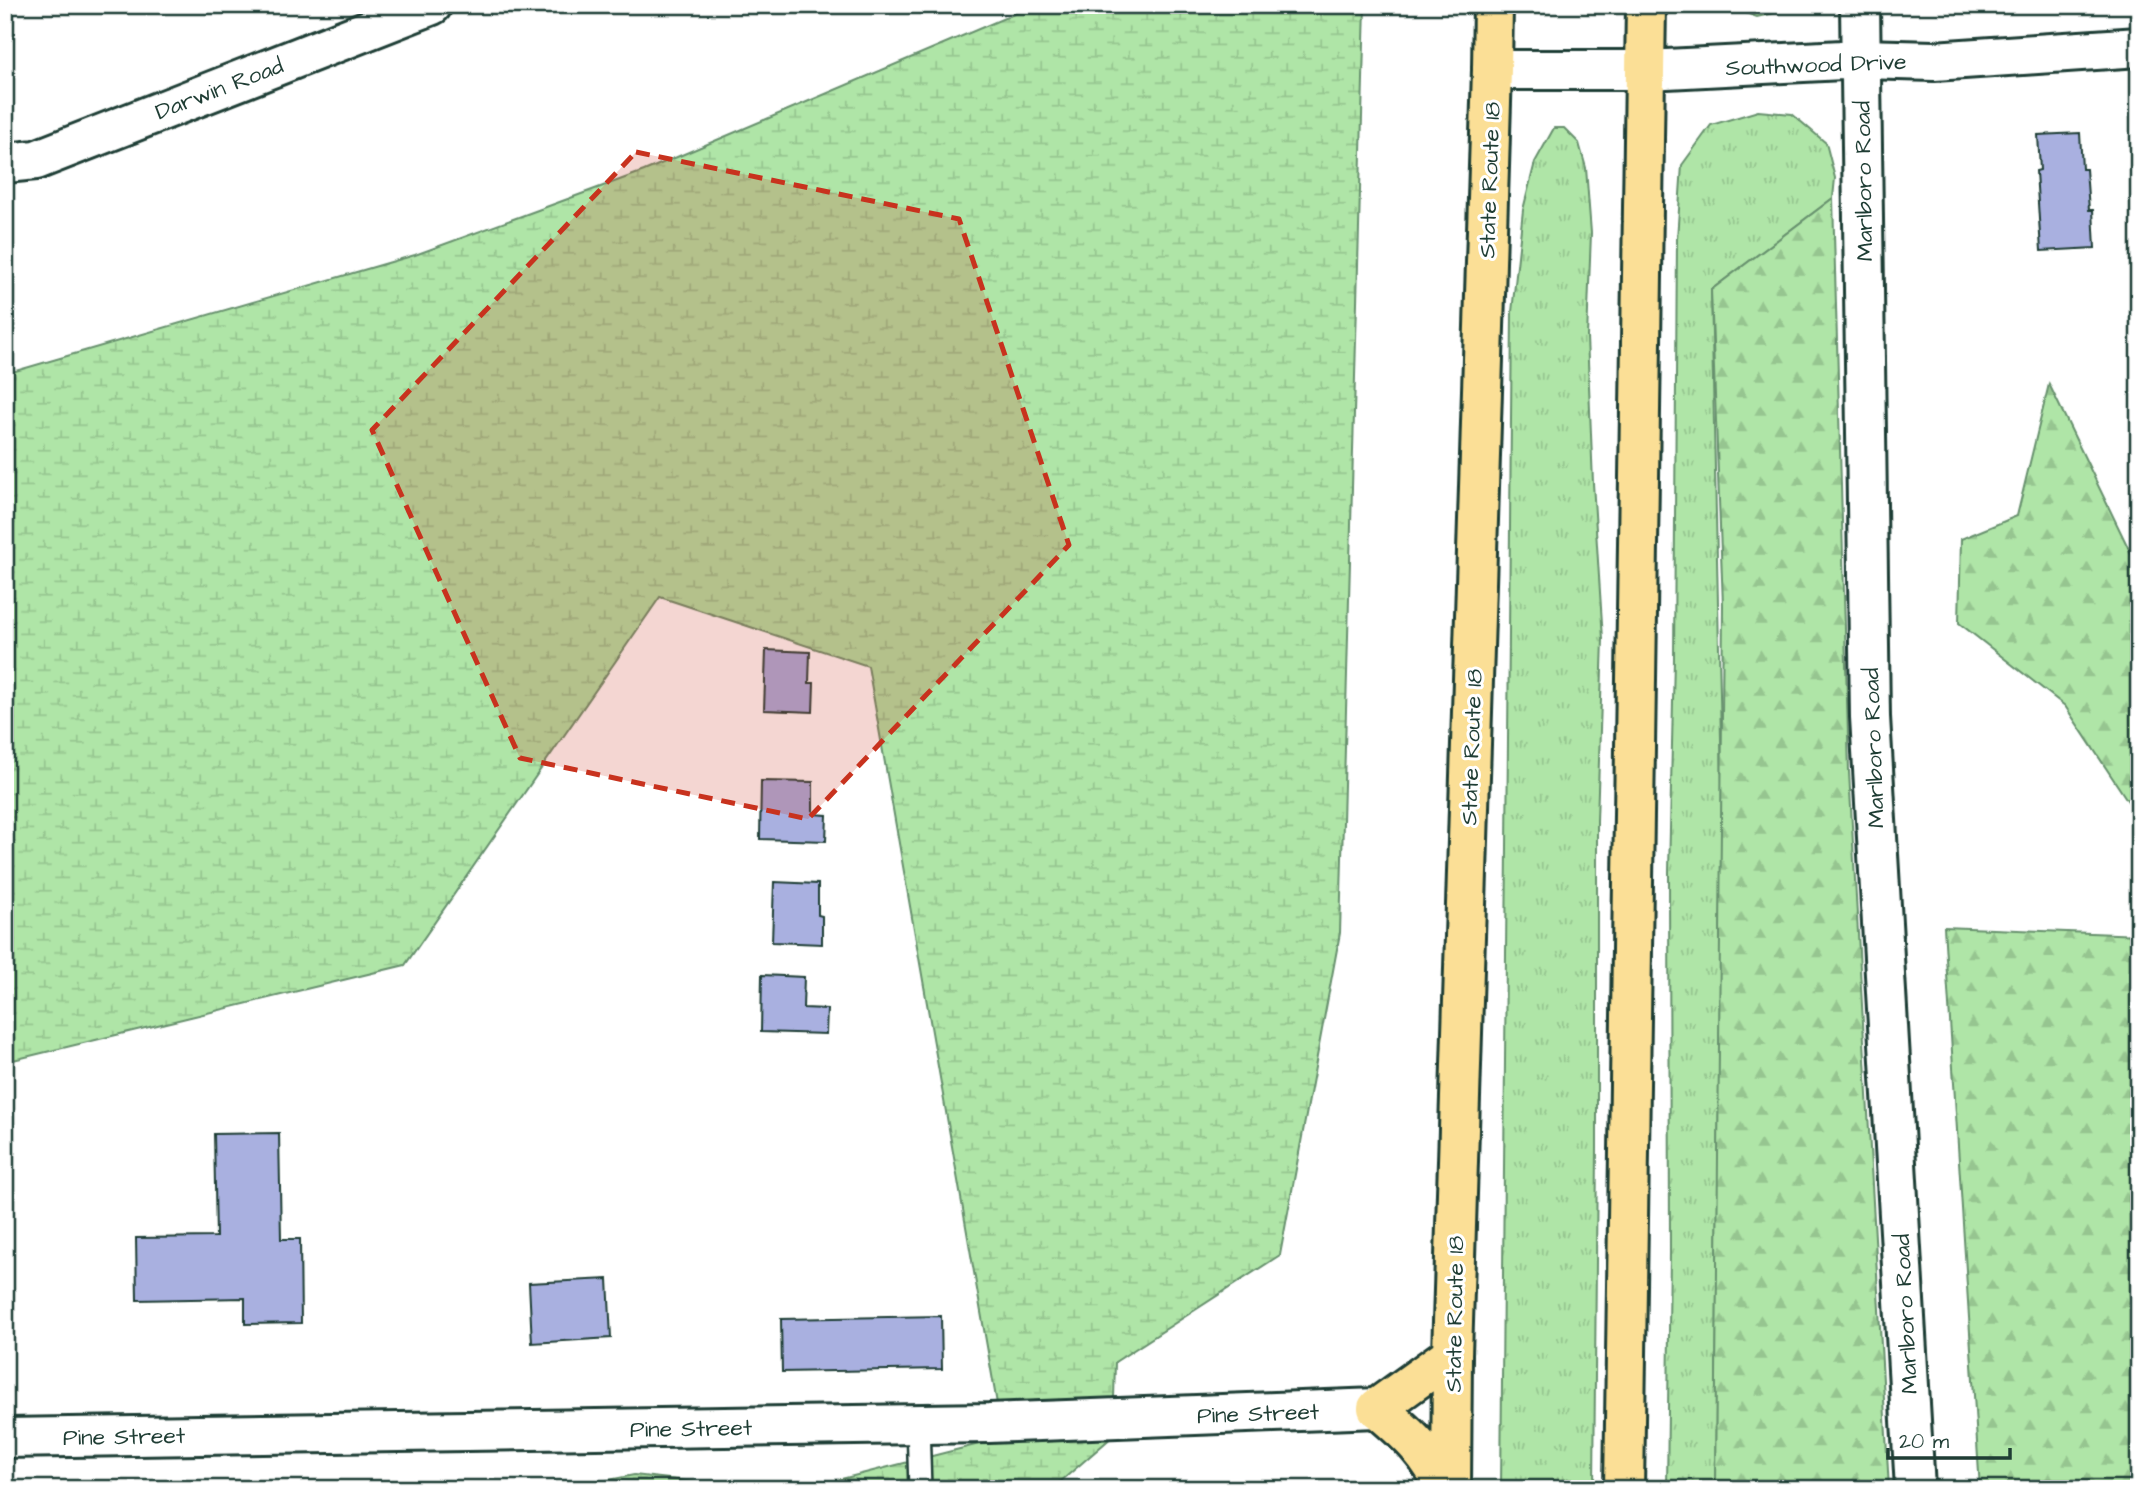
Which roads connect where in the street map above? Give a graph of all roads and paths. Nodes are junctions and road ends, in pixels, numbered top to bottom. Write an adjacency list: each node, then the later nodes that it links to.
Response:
1 (432, 5): 9 (street, Darwin Road)
2 (1493, 5): 7 (highway, State Route 18)
3 (1646, 5): 8 (highway)
4 (1860, 5): 6 (street, Marlboro Road)
5 (2139, 47): 6 (street, Southwood Drive)
6 (1862, 59): 8 (street, Southwood Drive); 18 (street, Marlboro Road)
7 (1492, 70): 8 (street, Southwood Drive); 10 (highway, State Route 18)
8 (1647, 70): 17 (highway)
9 (5, 163)
10 (1452, 1354): 11 (highway); 16 (highway, State Route 18)
11 (1377, 1408): 12 (street, Pine Street); 15 (highway)
12 (918, 1424): 13 (street, Pine Street); 14 (lane)
13 (5, 1438)
14 (920, 1489)
15 (1444, 1489)
16 (1451, 1489)
17 (1624, 1489)
18 (1915, 1489)

